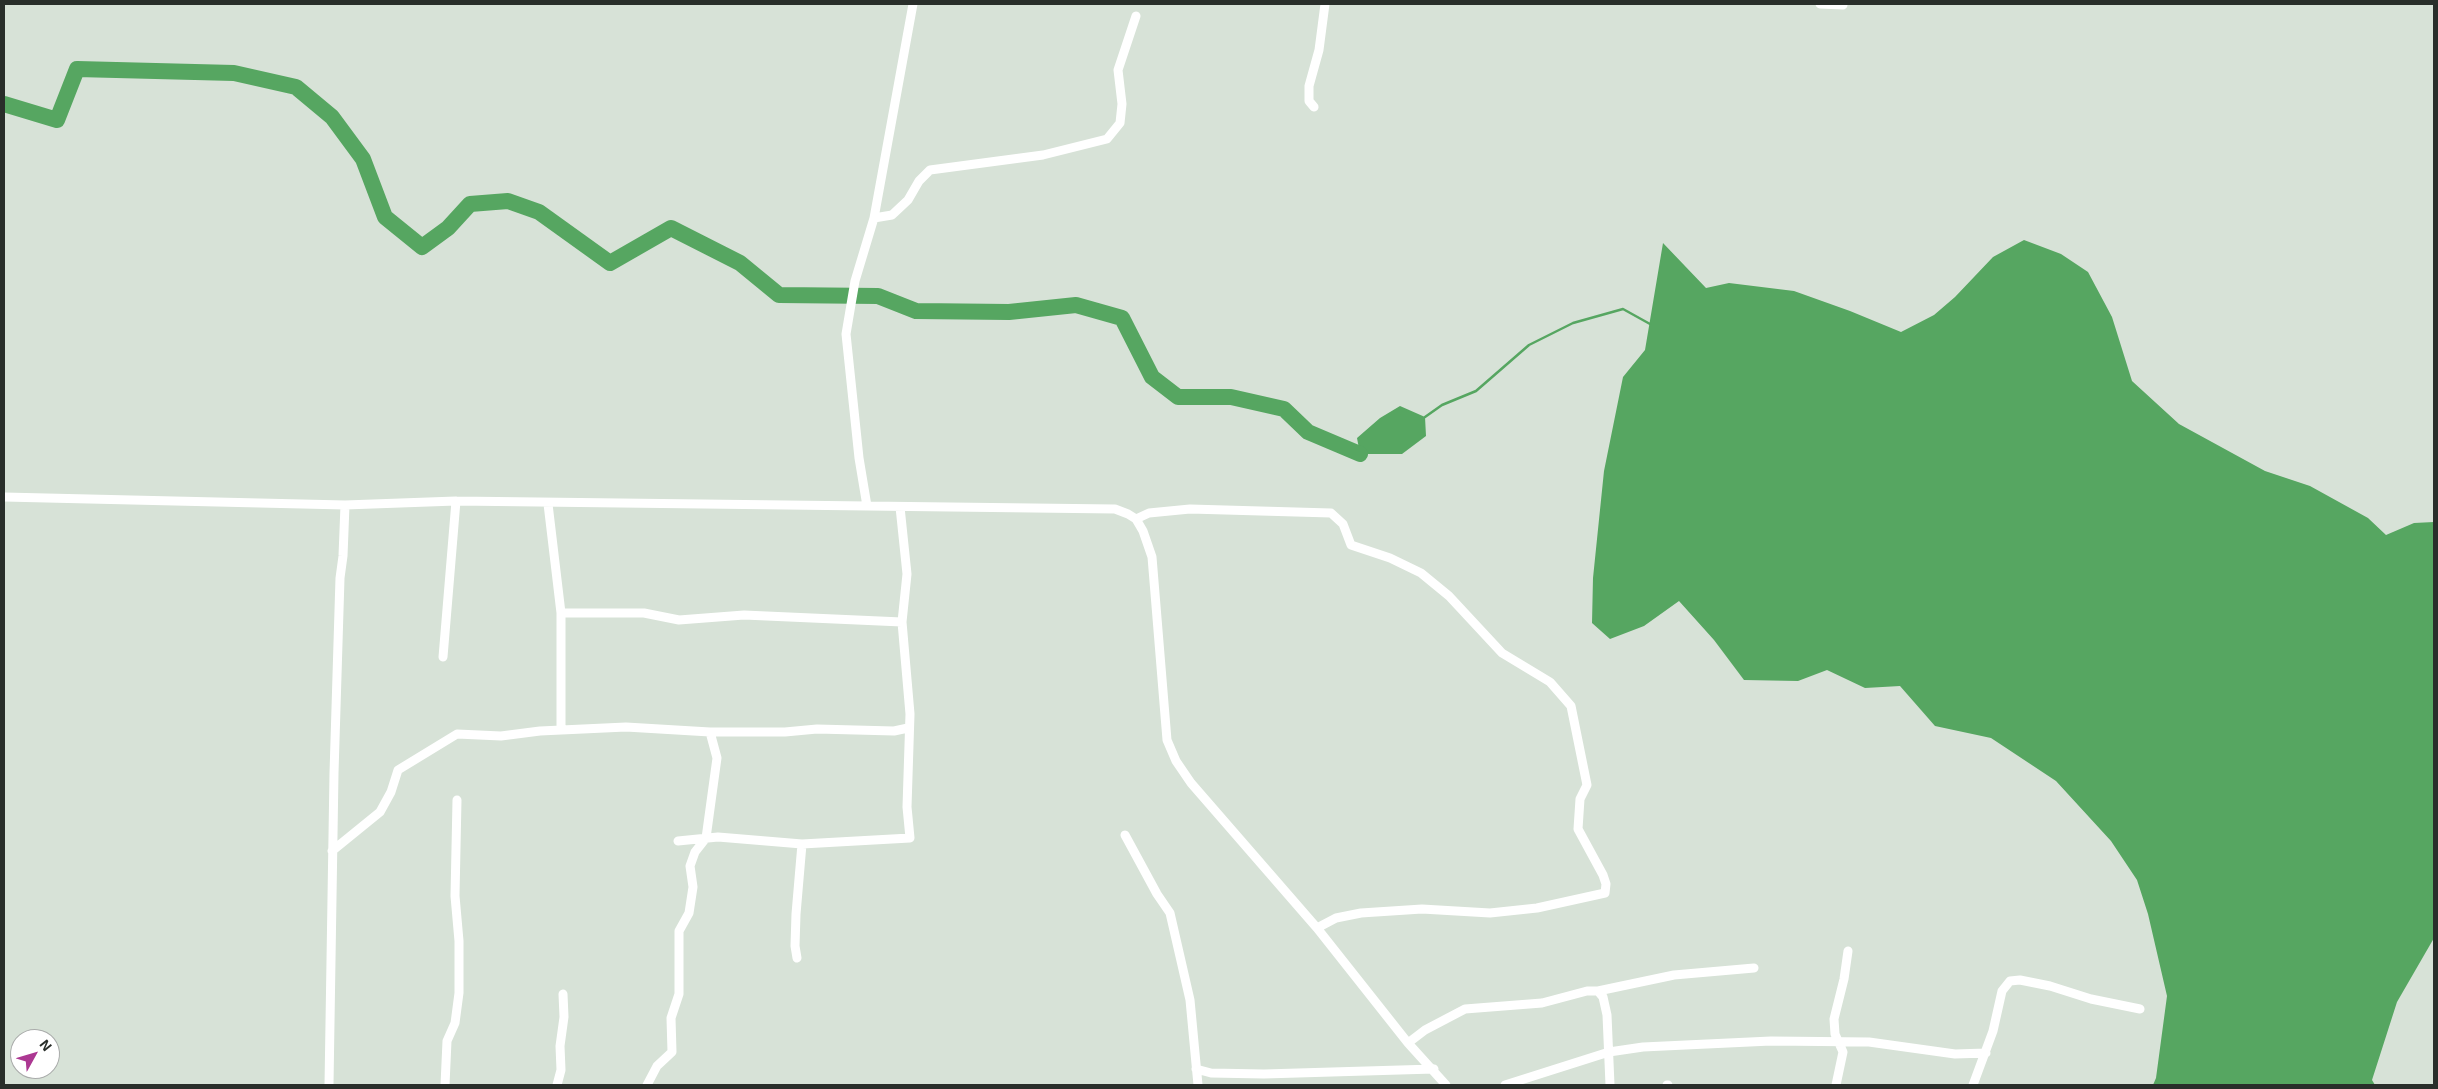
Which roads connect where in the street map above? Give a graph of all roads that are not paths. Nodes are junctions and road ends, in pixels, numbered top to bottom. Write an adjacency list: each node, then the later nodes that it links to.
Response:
1 (913, 4): 7 (street)
2 (1325, 4): 6 (street)
3 (1820, 4): 4 (street)
4 (1843, 5)
5 (1136, 16): 7 (street)
6 (1314, 107)
7 (874, 218): 12 (street)
8 (4, 497): 10 (street)
9 (456, 501): 10 (street); 11 (street); 17 (street)
10 (346, 504): 26 (street)
11 (548, 504): 12 (street); 15 (street)
12 (866, 506): 13 (street)
13 (900, 507): 14 (street); 16 (street)
14 (1136, 519): 27 (street); 27 (street)
15 (561, 613): 16 (street); 19 (street)
16 (902, 622): 18 (street)
17 (443, 657)
18 (908, 728): 20 (street); 25 (street)
19 (561, 730): 20 (street); 26 (street)
20 (710, 732): 23 (street)
21 (457, 800): 41 (street)
22 (1124, 835): 38 (street)
23 (706, 838): 24 (street); 25 (street); 43 (street)
24 (678, 841)
25 (802, 844): 29 (street)
26 (332, 851): 40 (street)
27 (1317, 928): 34 (street)
28 (1848, 952): 35 (street)
29 (797, 958)
30 (1754, 968): 31 (street)
31 (1598, 991): 34 (street); 36 (street)
32 (563, 994): 42 (street)
33 (2140, 1009): 37 (street)
34 (1408, 1043): 39 (street)
35 (1840, 1043): 36 (street); 37 (street); 48 (street)
36 (1610, 1052): 46 (street); 47 (street)
37 (1986, 1052): 49 (street)
38 (1196, 1069): 39 (street); 44 (street)
39 (1434, 1069): 45 (street)
40 (329, 1085)
41 (445, 1085)
42 (557, 1085)
43 (647, 1085)
44 (1198, 1085)
45 (1446, 1085)
46 (1505, 1085)
47 (1610, 1085)
48 (1836, 1085)
49 (1974, 1085)

